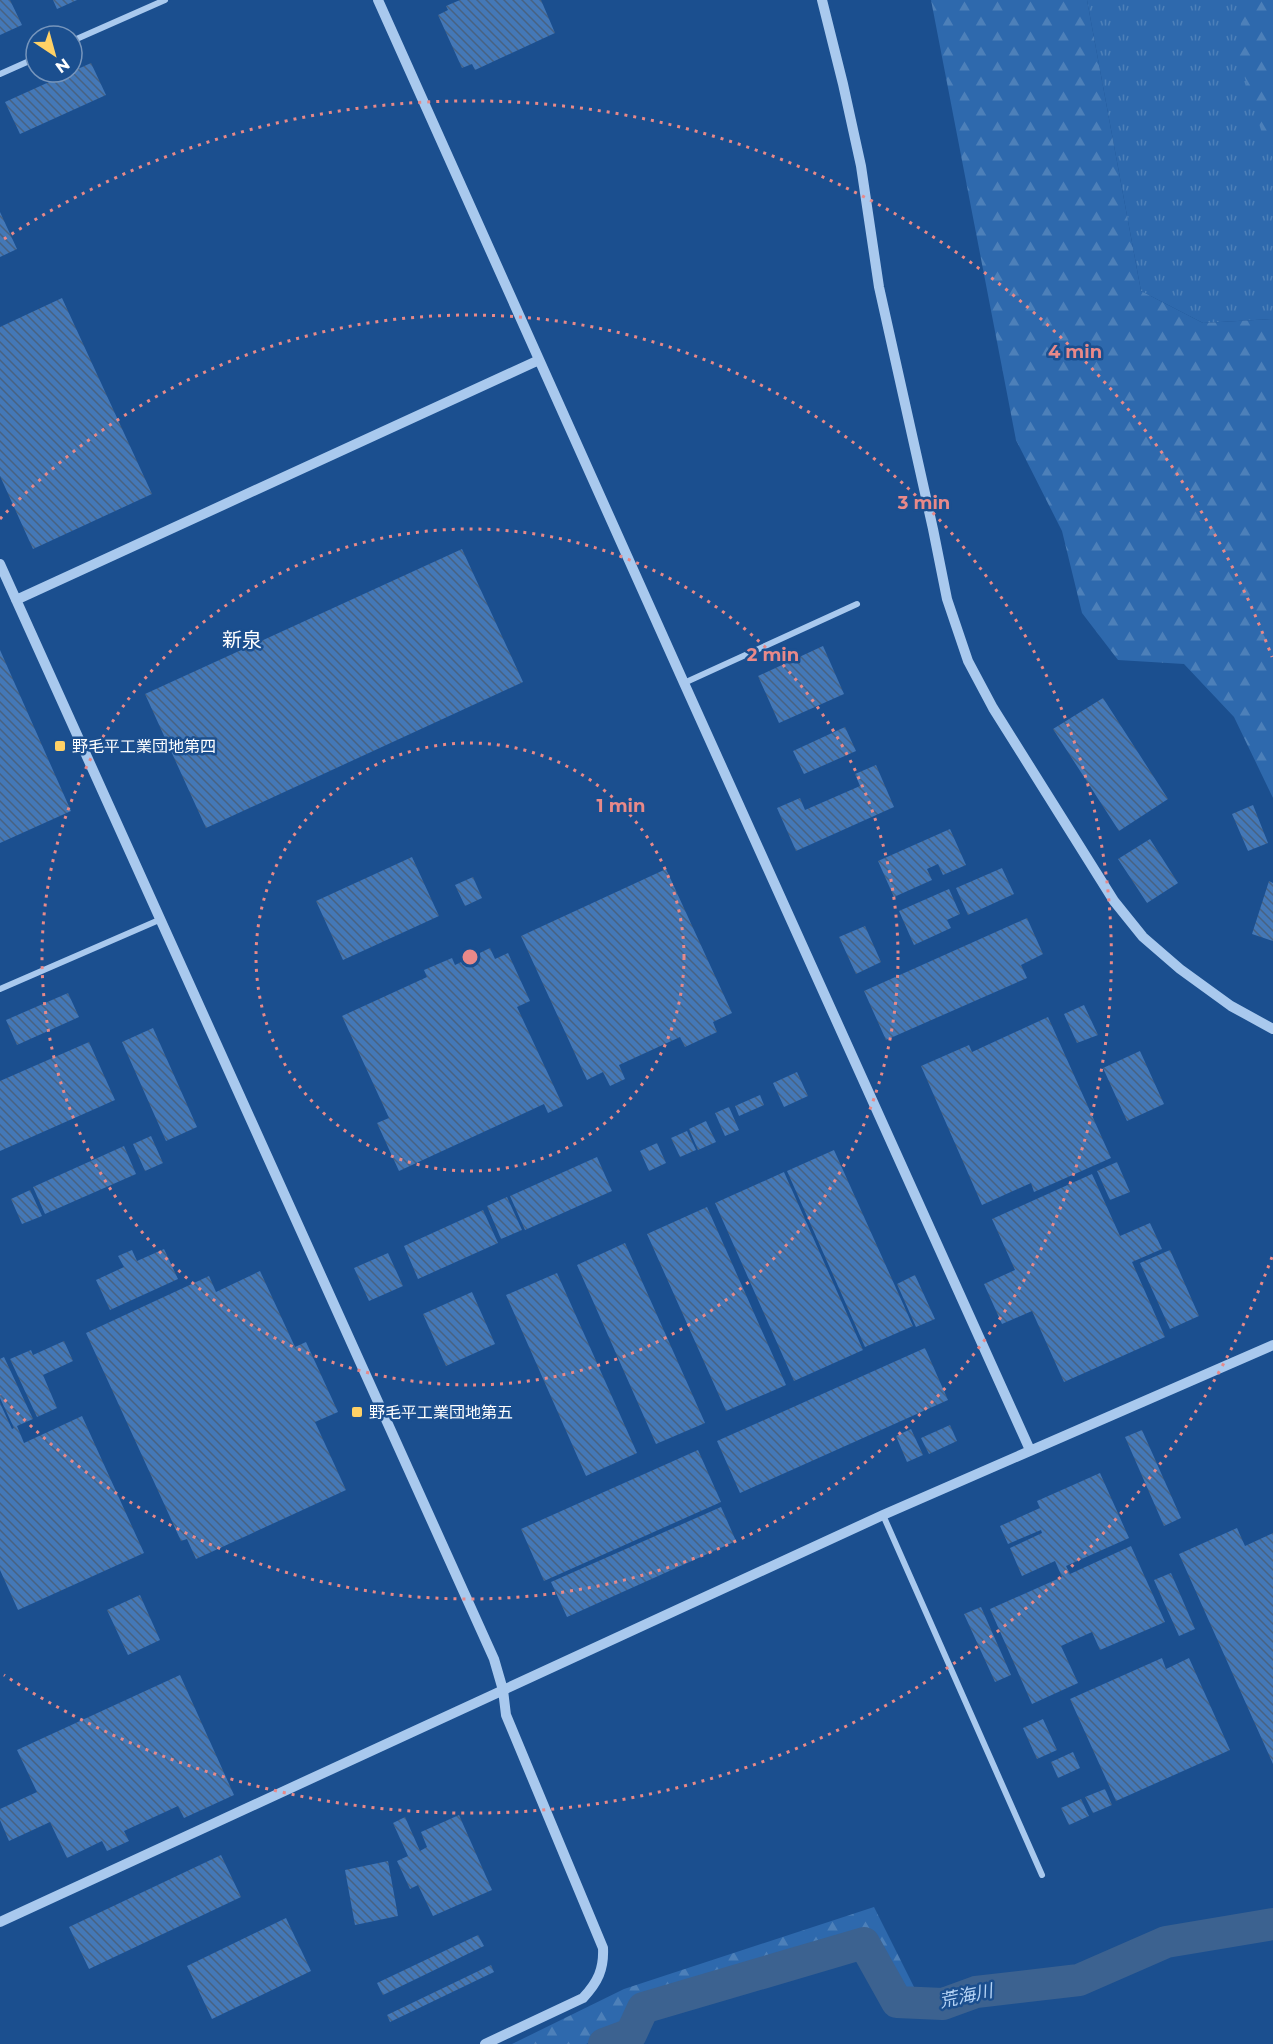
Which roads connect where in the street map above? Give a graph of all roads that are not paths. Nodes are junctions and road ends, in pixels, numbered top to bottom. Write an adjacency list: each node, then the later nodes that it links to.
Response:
1 (165, 0): 4 (street)
2 (378, 0): 7 (street)
3 (822, 0): 14 (street)
4 (84, 37)
5 (24, 63): 6 (street)
6 (0, 74)
7 (539, 360): 9 (street); 11 (street)
8 (0, 564): 9 (street)
9 (16, 600): 12 (street)
10 (857, 604): 11 (street)
11 (684, 683): 16 (street)
12 (159, 920): 13 (street); 18 (street)
13 (0, 989)
14 (1273, 1029)
15 (1273, 1345): 16 (street)
16 (1030, 1450): 17 (street)
17 (883, 1515): 18 (street); 19 (street)
18 (503, 1690): 20 (street); 21 (street)
19 (1042, 1875)
20 (0, 1922)
21 (485, 2044)

